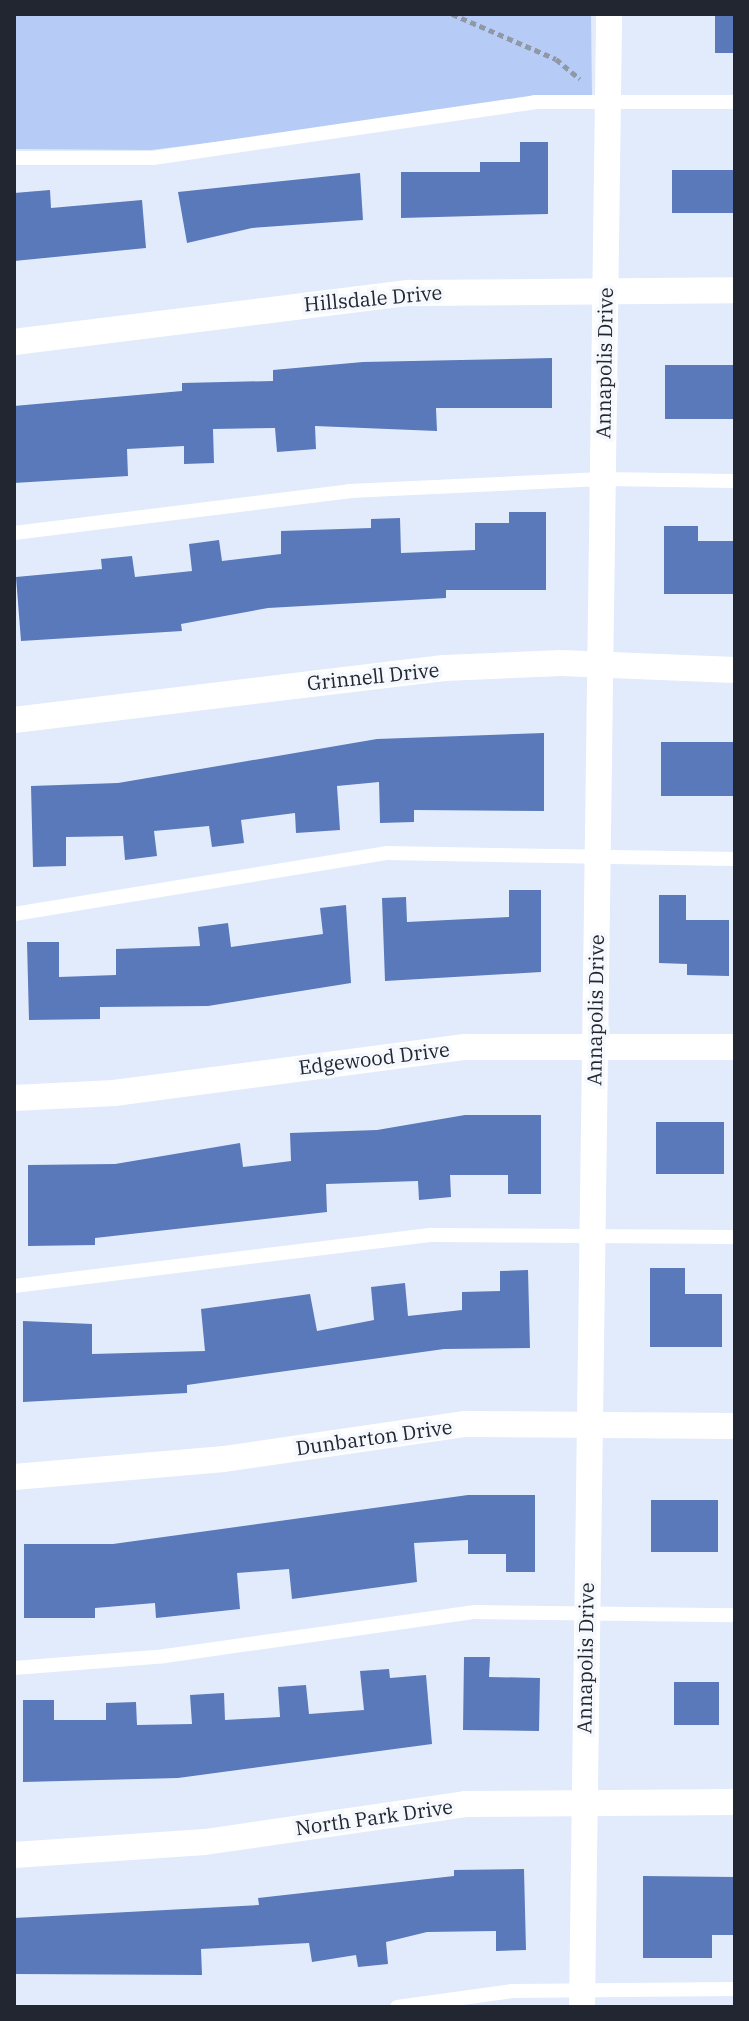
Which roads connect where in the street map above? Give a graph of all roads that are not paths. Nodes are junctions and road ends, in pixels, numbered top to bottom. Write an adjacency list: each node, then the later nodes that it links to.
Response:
1 (609, 14): 2 (street, Annapolis Drive)
2 (607, 101): 3 (lane); 4 (lane); 5 (street, Annapolis Drive)
3 (735, 102)
4 (14, 158)
5 (606, 289): 6 (street, Hillsdale Drive); 7 (street, Hillsdale Drive); 8 (street, Annapolis Drive)
6 (735, 290)
7 (14, 342)
8 (602, 479): 9 (lane); 10 (lane); 11 (street, Annapolis Drive)
9 (735, 481)
10 (14, 533)
11 (599, 666): 12 (street, Grinnell Drive); 13 (street, Grinnell Drive); 14 (street, Annapolis Drive)
12 (735, 670)
13 (14, 720)
14 (597, 857): 15 (lane); 16 (lane); 17 (street, Annapolis Drive)
15 (735, 859)
16 (14, 914)
17 (594, 1045): 18 (street, Edgewood Drive); 19 (street, Edgewood Drive); 20 (street, Annapolis Drive)
18 (735, 1047)
19 (14, 1098)
20 (592, 1235): 21 (lane); 22 (lane); 23 (street, Annapolis Drive)
21 (735, 1237)
22 (14, 1286)
23 (589, 1423): 24 (street, Dunbarton Drive); 25 (street, Dunbarton Drive); 26 (street, Annapolis Drive)
24 (735, 1426)
25 (14, 1477)
26 (586, 1613): 27 (lane); 28 (lane); 29 (street, Annapolis Drive)
27 (735, 1615)
28 (14, 1668)
29 (583, 1799): 30 (street, North Park Drive); 31 (street, North Park Drive); 33 (street, Annapolis Drive)
30 (735, 1802)
31 (14, 1855)
32 (735, 1989): 33 (lane)
33 (582, 1999): 34 (lane)
34 (397, 2007)

